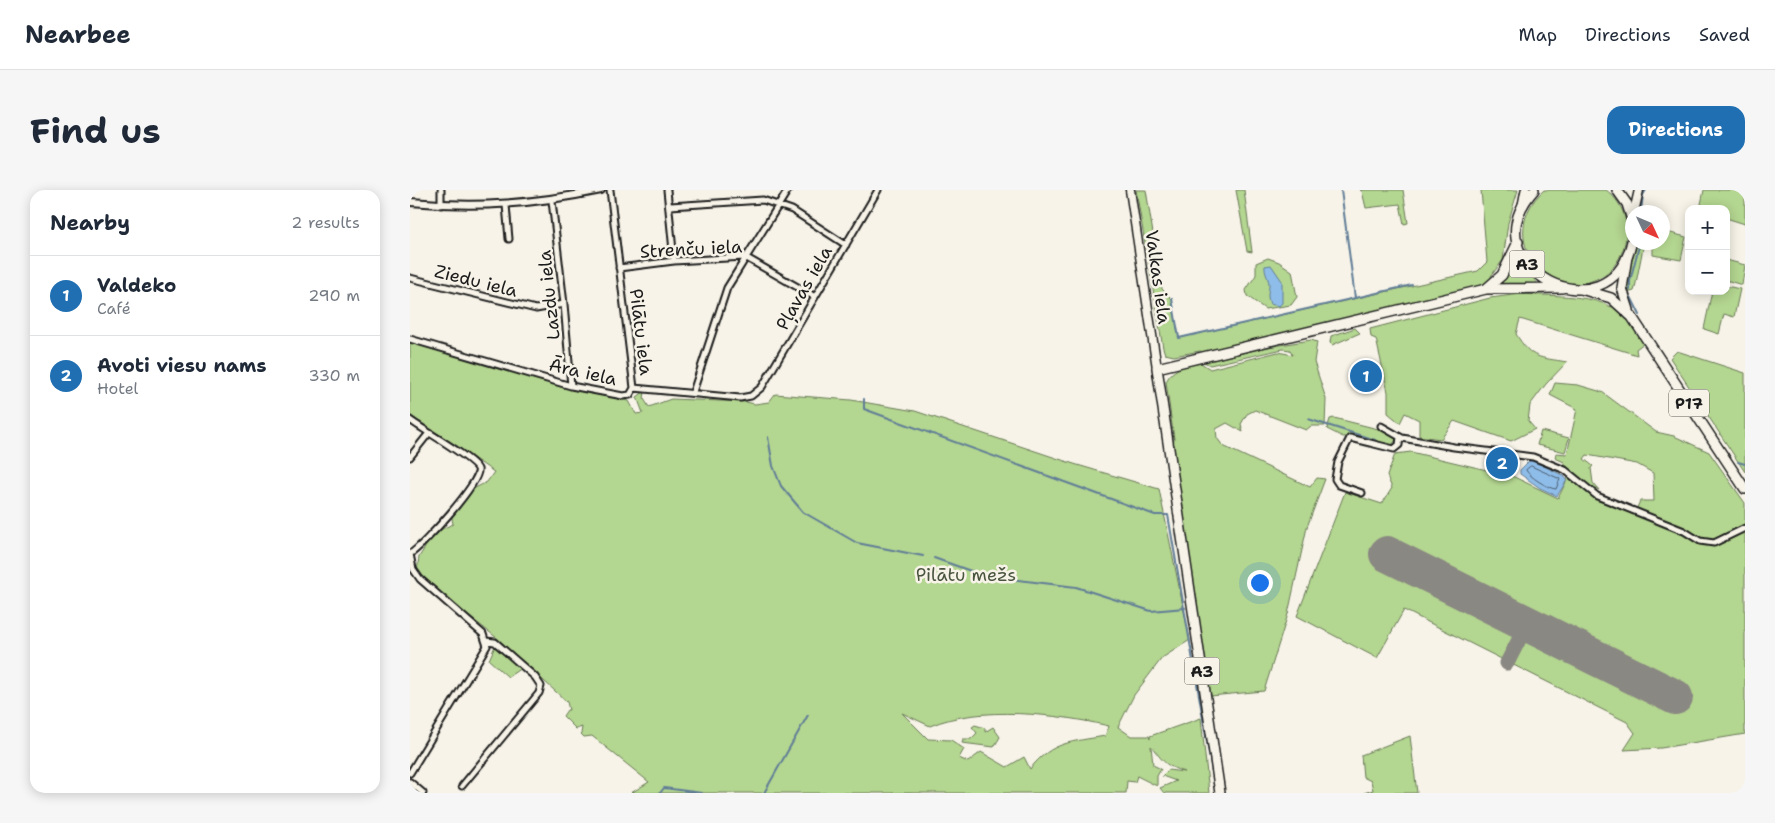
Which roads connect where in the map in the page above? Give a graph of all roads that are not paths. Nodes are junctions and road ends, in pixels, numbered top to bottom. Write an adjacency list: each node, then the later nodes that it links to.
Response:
1 (441, 190): 15 (street)
2 (601, 190): 12 (street)
3 (610, 190): 28 (street, Pilātu iela)
4 (667, 190): 20 (street)
5 (788, 190): 14 (street)
6 (878, 190): 23 (street, Pļavas iela)
7 (1130, 190): 37 (main road, Valkas iela)
8 (1526, 190): 17 (main road)
9 (1534, 190): 17 (main road, A3)
10 (1616, 190): 18 (main road)
11 (1640, 190): 19 (main road)
12 (552, 201): 16 (street); 34 (street, Lazdu iela)
13 (410, 202): 15 (street)
14 (779, 204): 20 (street); 23 (street); 25 (street)
15 (441, 205): 16 (street)
16 (506, 205): 21 (street)
17 (1523, 205): 22 (main road, A3)
18 (1627, 205)
19 (1636, 205)
20 (670, 206): 27 (street)
21 (509, 238)
22 (1518, 242): 30 (main road, A3); 32 (main road, A3)
23 (846, 245): 33 (street, Pļavas iela)
24 (1629, 250): 26 (main road, A3)
25 (745, 256): 27 (street, Strenču iela); 33 (street, Strenču iela); 40 (street)
26 (1627, 257): 31 (main road, A3); 35 (main road, P17)
27 (674, 261): 28 (street, Strenču iela)
28 (619, 268): 39 (street, Pilātu iela)
29 (410, 278): 34 (street, Ziedu iela)
30 (1562, 288): 31 (main road, A3); 32 (main road, A3)
31 (1581, 289): 35 (main road, P17)
32 (1486, 290): 37 (main road, A3)
33 (815, 298): 41 (street, Pļavas iela)
34 (564, 304): 38 (street, Lazdu iela)
35 (1632, 317): 47 (main road, P17)
36 (410, 339): 38 (street, Āra iela)
37 (1157, 368): 58 (main road, A3)
38 (571, 386): 39 (street, Āra iela)
39 (634, 388): 40 (street, Āra iela)
40 (692, 392): 41 (street, Āra iela)
41 (751, 396)
42 (410, 420): 44 (street)
43 (1381, 426): 45 (street)
44 (428, 434): 46 (street); 50 (street)
45 (1400, 436): 48 (street); 49 (street)
46 (410, 457)
47 (1745, 489)
48 (1362, 494)
49 (1745, 528)
50 (410, 554): 51 (street)
51 (486, 641): 52 (street); 54 (street)
52 (410, 773)
53 (410, 782): 57 (street)
54 (462, 786)
55 (410, 789): 56 (street)
56 (414, 793)
57 (423, 793)
58 (1220, 793)

